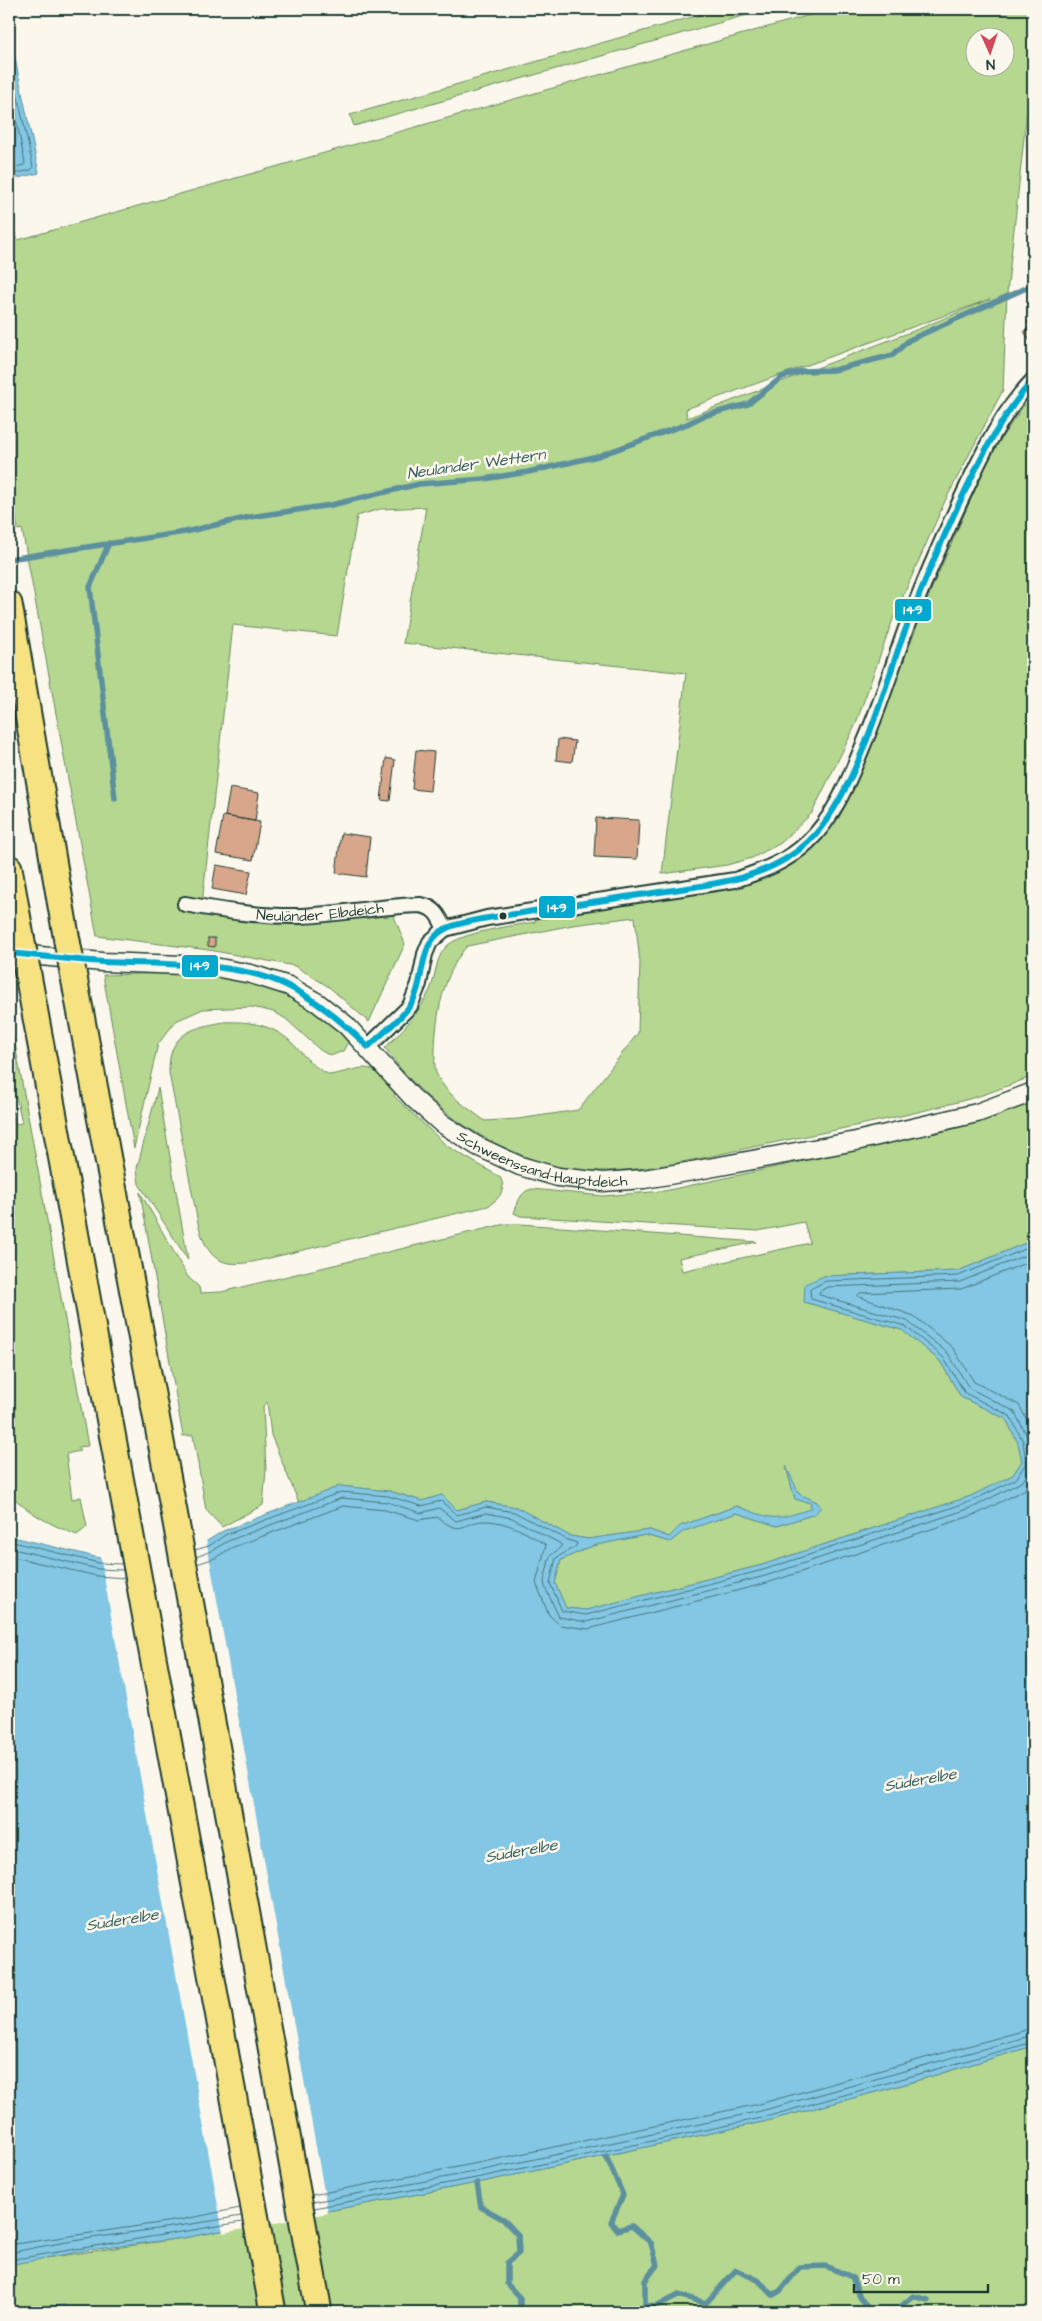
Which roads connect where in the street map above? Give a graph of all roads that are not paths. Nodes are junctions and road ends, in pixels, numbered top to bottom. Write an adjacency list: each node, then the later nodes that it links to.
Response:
1 (1033, 380): 5 (street)
2 (9, 604): 10 (highway, bridge)
3 (9, 868): 6 (highway)
4 (185, 904): 5 (street, Neuländer Elbdeich)
5 (445, 929): 7 (street)
6 (19, 953): 7 (street, Schweenssand-Hauptdeich); 9 (highway)
7 (368, 1047): 8 (street, Schweenssand-Hauptdeich)
8 (1033, 1092)
9 (273, 2312)
10 (319, 2312)

